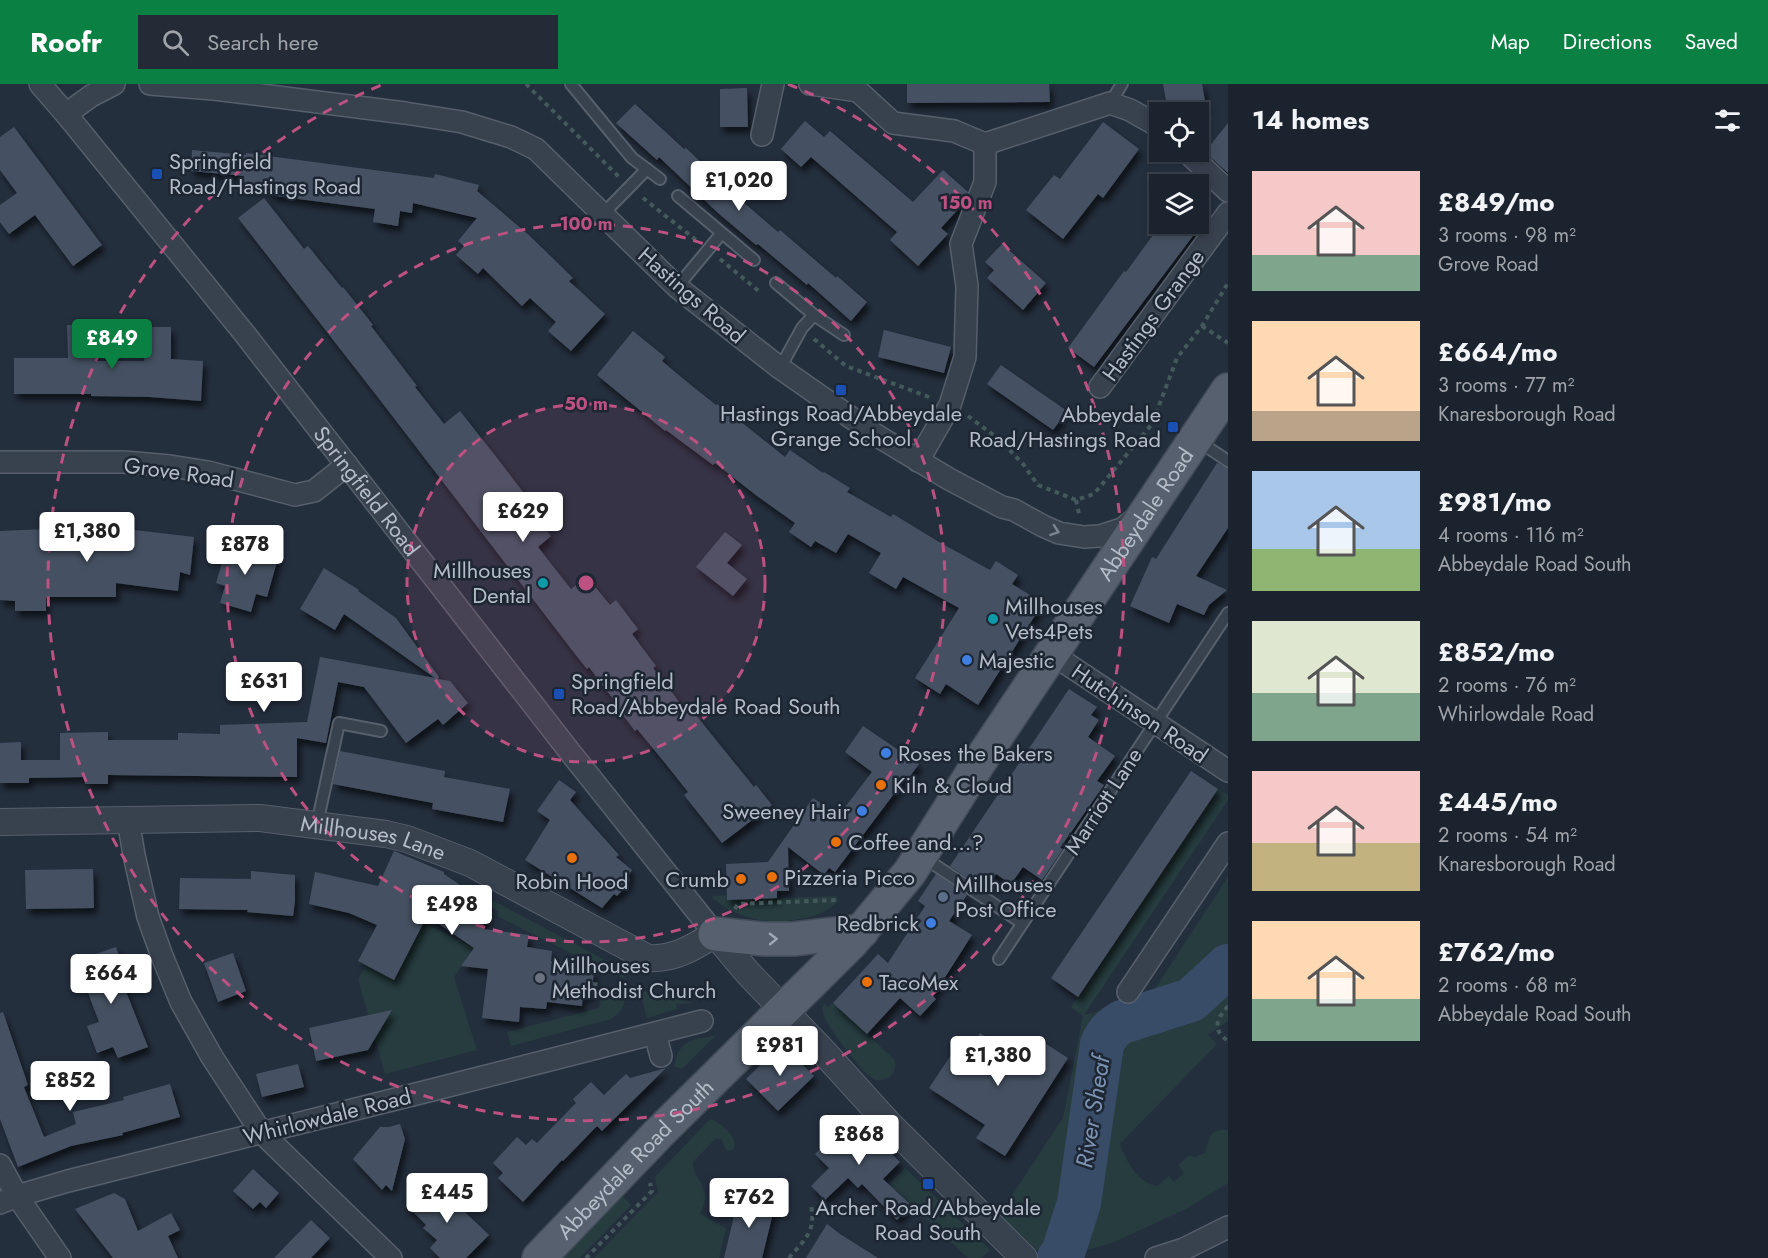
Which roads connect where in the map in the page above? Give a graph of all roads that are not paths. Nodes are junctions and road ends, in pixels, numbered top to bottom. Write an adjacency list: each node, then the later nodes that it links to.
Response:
1 (40, 84): 9 (street, Springfield Road)
2 (114, 84): 9 (street)
3 (150, 84): 19 (street, Hastings Road)
4 (571, 84): 14 (lane)
5 (773, 84): 11 (street)
6 (810, 84): 12 (street)
7 (1122, 84): 8 (lane)
8 (1110, 103): 10 (street); 12 (street)
9 (66, 114): 33 (street, Springfield Road)
10 (1149, 121)
11 (762, 135)
12 (985, 144): 30 (street)
13 (1197, 162): 16 (street)
14 (647, 169): 15 (lane); 19 (lane)
15 (660, 179)
16 (1228, 192)
17 (678, 196): 20 (lane)
18 (1228, 213): 27 (street, Hastings Grange)
19 (602, 215): 23 (street, Hastings Road)
20 (721, 234): 21 (lane); 23 (lane)
21 (754, 260)
22 (776, 283): 24 (lane)
23 (677, 287): 26 (street, Hastings Road)
24 (814, 315): 25 (lane); 26 (lane)
25 (844, 335)
26 (780, 368): 30 (street, Hastings Road)
27 (1100, 387)
28 (1228, 390): 29 (main road, Abbeydale Road)
29 (1195, 439): 31 (lane); 34 (main road, Abbeydale Road)
30 (918, 461): 34 (street, Hastings Road, one-way to 34)
31 (1228, 461)
32 (0, 462): 33 (street, Grove Road)
33 (347, 465): 45 (street, Springfield Road)
34 (1146, 511): 36 (main road, Abbeydale Road)
35 (1228, 613): 37 (lane, Marriott Lane)
36 (1052, 654): 37 (street, Hutchinson Road); 44 (main road, Abbeydale Road)
37 (1155, 722): 39 (street, Hutchinson Road); 46 (lane, Marriott Lane)
38 (381, 731): 42 (lane)
39 (1228, 771)
40 (128, 819): 41 (street, Millhouses Lane); 42 (street, Millhouses Lane); 54 (street)
41 (0, 822)
42 (317, 825): 45 (street, Millhouses Lane)
43 (1228, 843): 49 (street)
44 (921, 856): 46 (lane); 47 (main road, Abbeydale Road)
45 (724, 923): 47 (main road, one-way to 47); 50 (street, Springfield Road)
46 (1022, 924): 48 (lane, Marriott Lane)
47 (862, 931): 50 (main road, Abbeydale Road)
48 (999, 959)
49 (1128, 992)
50 (784, 1009): 60 (main road, Abbeydale Road South); 61 (street, Springfield Road)
51 (702, 1021): 52 (street, Whirlowdale Road)
52 (655, 1034): 53 (street); 54 (street, Whirlowdale Road)
53 (661, 1056)
54 (261, 1132): 56 (street, Whirlowdale Road); 59 (street)
55 (0, 1165): 56 (street)
56 (8, 1200): 58 (street)
57 (1228, 1227): 62 (street)
58 (60, 1258)
59 (391, 1258)
60 (538, 1258)
61 (1024, 1258)
62 (1156, 1258)

